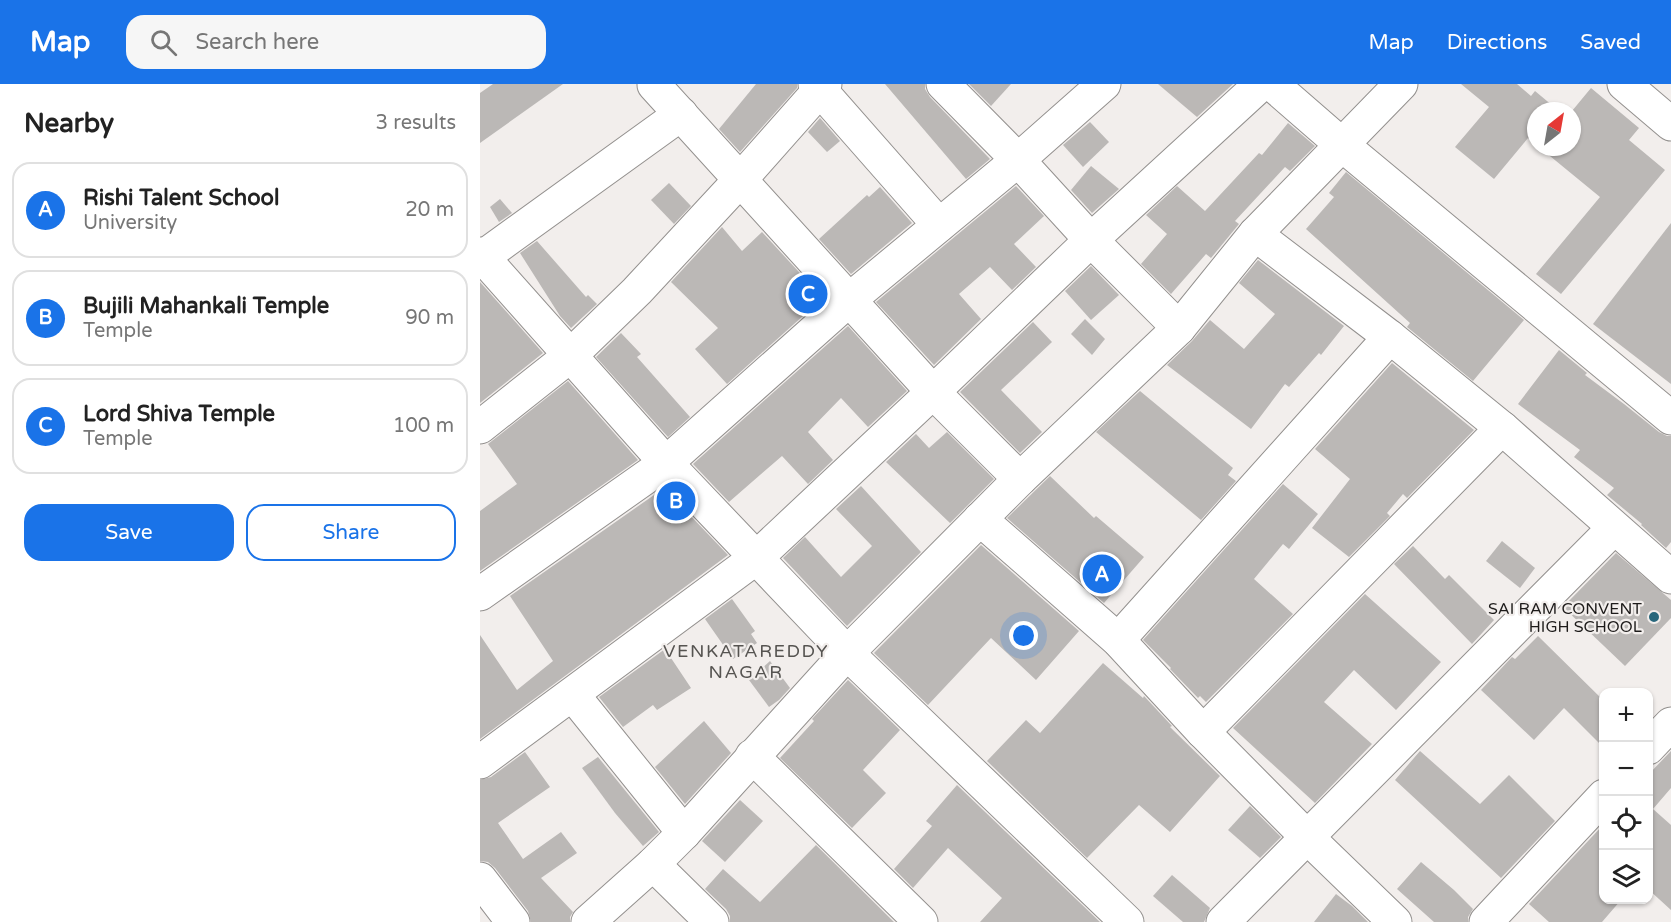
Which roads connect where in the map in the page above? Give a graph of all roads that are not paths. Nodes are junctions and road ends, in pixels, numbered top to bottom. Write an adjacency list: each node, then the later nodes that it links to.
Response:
1 (1104, 84): 12 (street)
2 (1261, 84): 16 (street)
3 (1272, 84): 11 (street)
4 (1401, 84): 11 (street)
5 (1624, 84): 10 (street)
6 (654, 85): 9 (street)
7 (946, 85): 12 (street)
8 (820, 86): 13 (street); 14 (street)
9 (681, 114): 13 (street); 17 (street)
10 (1671, 124)
11 (1341, 144): 15 (street); 23 (street)
12 (1018, 160): 14 (street); 16 (street)
13 (740, 180): 18 (street); 21 (street)
14 (939, 225): 18 (street)
15 (1255, 234): 19 (street); 20 (street)
16 (1091, 240): 19 (street); 22 (street)
17 (481, 256): 21 (street)
18 (849, 300): 22 (street); 26 (street)
19 (1179, 328): 27 (street)
20 (1390, 337): 25 (street); 33 (street)
21 (571, 355): 24 (street); 26 (street)
22 (933, 392): 27 (street); 30 (street)
23 (1671, 418)
24 (480, 426)
25 (1502, 428): 29 (street); 37 (street)
26 (666, 463): 30 (street); 31 (street)
27 (1020, 479): 28 (street)
28 (980, 519): 33 (street); 34 (street)
29 (1614, 528): 32 (street); 43 (street)
30 (756, 558): 34 (street); 35 (street)
31 (486, 577)
32 (1671, 577)
33 (1118, 640): 37 (street)
34 (847, 653): 39 (street); 50 (street)
35 (573, 695): 40 (street); 42 (street)
36 (1671, 724): 38 (street)
37 (1203, 732): 43 (street)
38 (1653, 743)
39 (752, 756): 42 (street); 49 (street)
40 (480, 762)
41 (1599, 801): 53 (street)
42 (684, 833): 44 (street)
43 (1308, 837): 51 (street); 52 (street)
44 (653, 864): 47 (street); 48 (street)
45 (480, 879): 46 (street)
46 (513, 922)
47 (588, 922)
48 (712, 922)
49 (921, 922)
50 (1127, 922)
51 (1223, 922)
52 (1395, 922)
53 (1486, 922)

